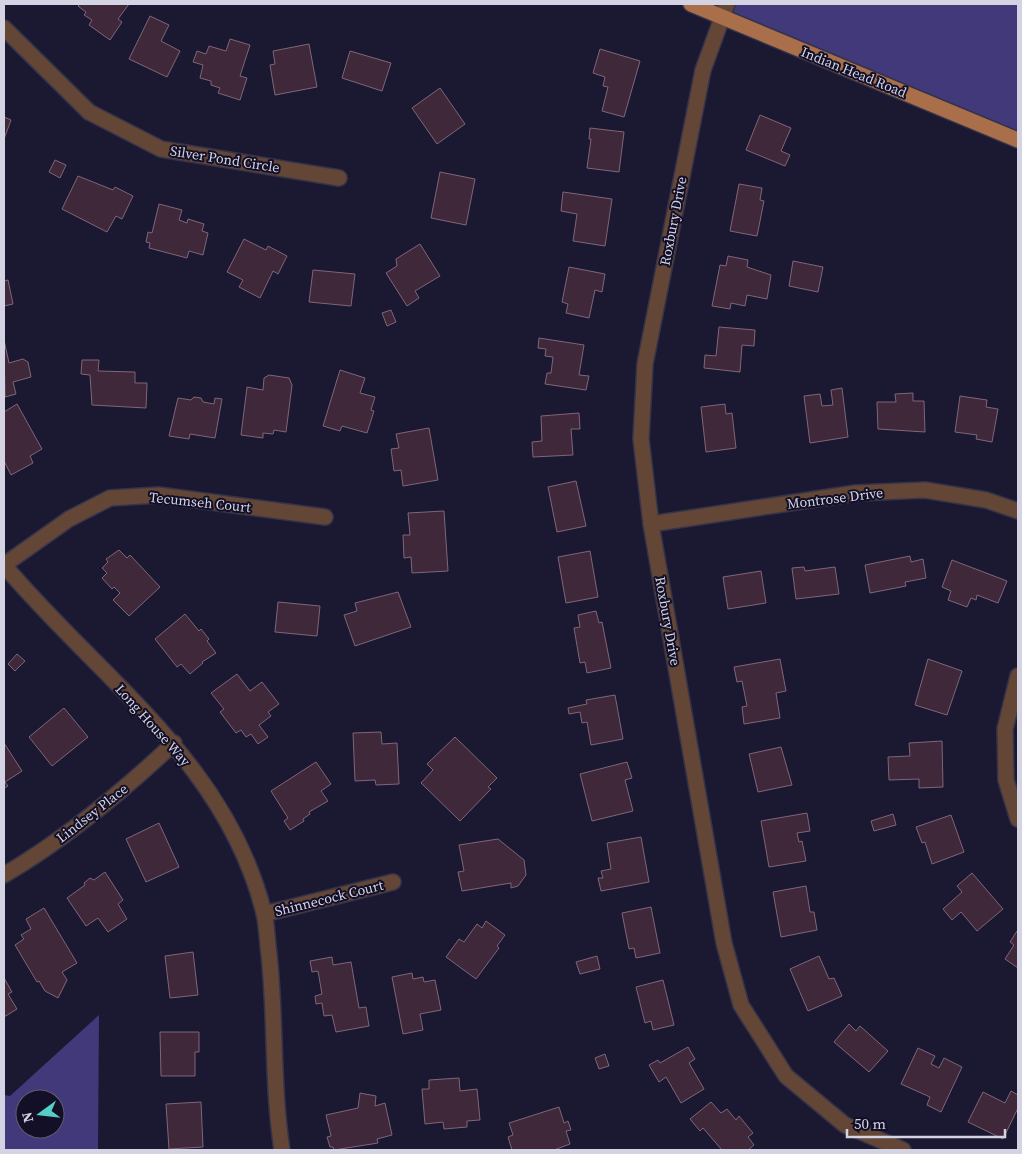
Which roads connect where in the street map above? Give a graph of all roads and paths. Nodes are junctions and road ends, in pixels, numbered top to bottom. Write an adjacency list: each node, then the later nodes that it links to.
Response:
1 (691, 4): 2 (main road, Indian Head Road)
2 (724, 10): 4 (main road, Indian Head Road); 8 (street, Roxbury Drive)
3 (4, 28): 5 (street, Silver Pond Circle)
4 (1018, 140)
5 (339, 178)
6 (1018, 511): 8 (street, Montrose Drive)
7 (325, 517): 9 (street, Tecumseh Court)
8 (651, 524): 17 (street, Roxbury Drive)
9 (4, 565): 11 (street, Long House Way)
10 (1018, 676): 12 (street)
11 (174, 743): 13 (street, Lindsey Place); 15 (street, Long House Way)
12 (1018, 819)
13 (4, 875)
14 (393, 882): 15 (street, Shinnecock Court)
15 (264, 914): 16 (street, Long House Way)
16 (282, 1150)
17 (903, 1150)

